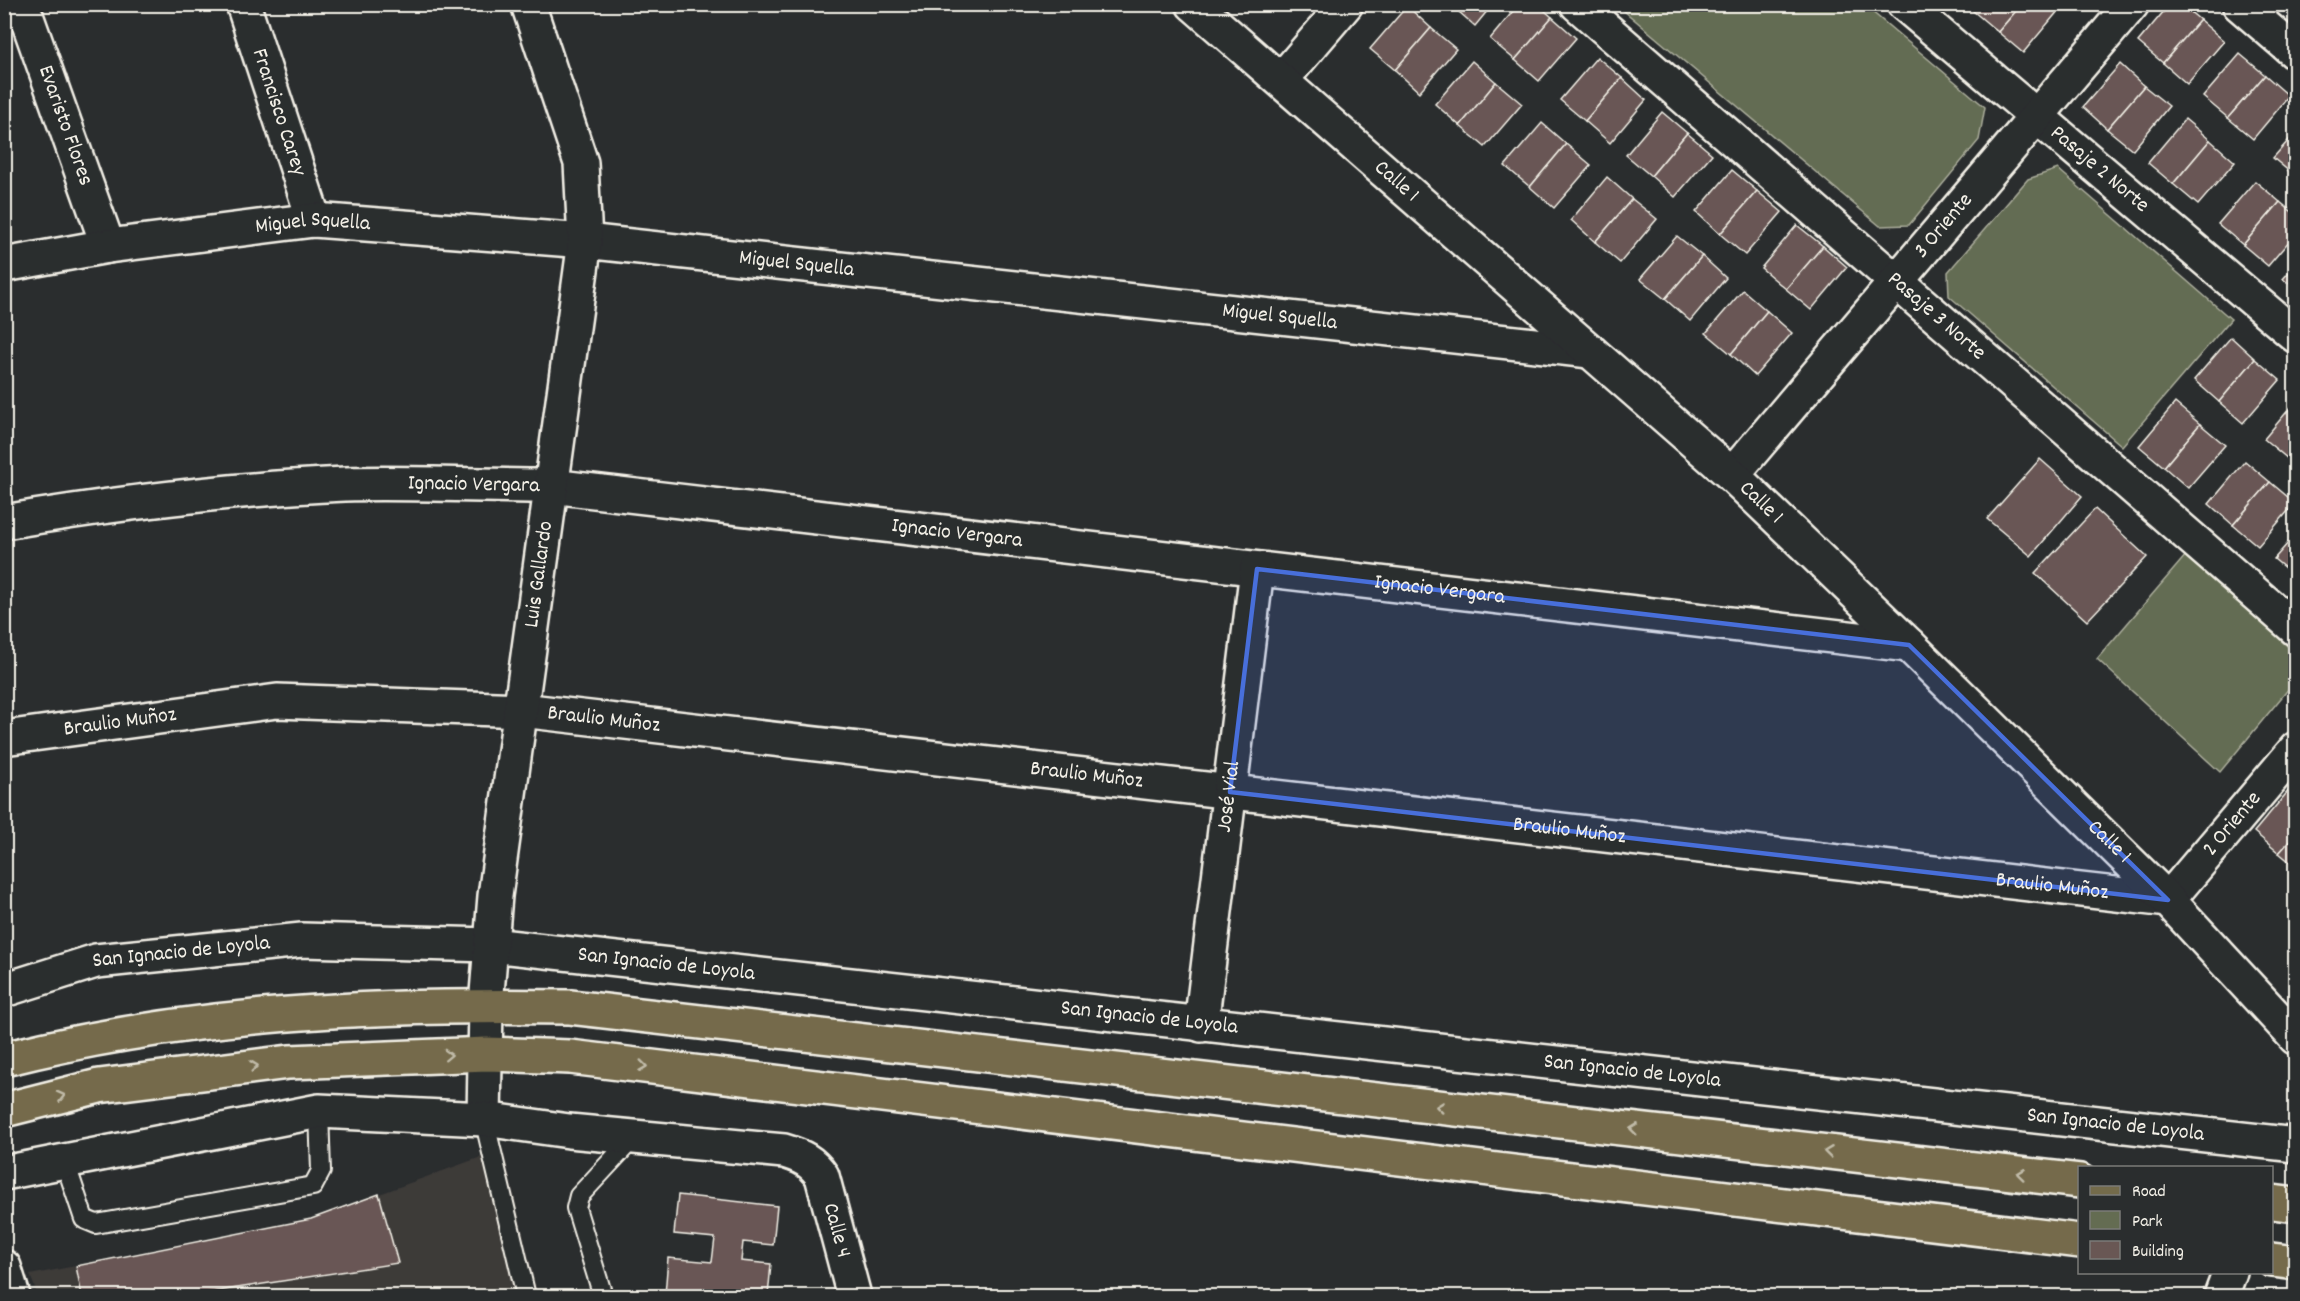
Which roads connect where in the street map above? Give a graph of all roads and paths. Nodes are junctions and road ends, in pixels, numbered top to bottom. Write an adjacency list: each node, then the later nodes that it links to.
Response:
1 (22, 4): 15 (street, Evaristo Flores)
2 (243, 4): 13 (street, Francisco Carey)
3 (528, 4): 14 (street, Luis Gallardo)
4 (1193, 4): 11 (street, Calle 1)
5 (1346, 4): 11 (street)
6 (1577, 4): 17 (street, Pasaje 3 Norte)
7 (1904, 4): 12 (street, Pasaje 2 Norte)
8 (2132, 4): 12 (street, 3 Oriente)
9 (2239, 4): 10 (street)
10 (2295, 53)
11 (1282, 80): 19 (street, Calle 1)
12 (2037, 117): 17 (street, 3 Oriente); 18 (street, Pasaje 2 Norte)
13 (314, 220): 14 (street, Miguel Squella); 15 (street, Miguel Squella)
14 (585, 241): 19 (street, Miguel Squella); 21 (street, Luis Gallardo)
15 (108, 246): 16 (street, Miguel Squella)
16 (4, 265)
17 (1897, 280): 20 (street, 3 Oriente); 24 (street, Pasaje 3 Norte)
18 (2295, 336)
19 (1590, 351): 20 (street, Calle 1)
20 (1732, 475): 25 (street, Calle 1)
21 (551, 486): 22 (street, Ignacio Vergara); 23 (street, Ignacio Vergara); 26 (street, Luis Gallardo)
22 (4, 522)
23 (1257, 569): 25 (street, Ignacio Vergara); 29 (street, José Vial)
24 (2295, 629)
25 (1909, 645): 30 (street, Calle 1)
26 (521, 710): 27 (street, Braulio Muñoz); 29 (street, Braulio Muñoz); 31 (street, Luis Gallardo)
27 (4, 738)
28 (2295, 749): 30 (street, 2 Oriente)
29 (1230, 792): 30 (street, Braulio Muñoz); 34 (street, José Vial)
30 (2168, 900): 35 (street, Calle 1)
31 (491, 945): 32 (street, San Ignacio de Loyola); 33 (street, Luis Gallardo); 34 (street, San Ignacio de Loyola)
32 (4, 990)
33 (486, 1005): 36 (street, Luis Gallardo); 37 (main road); 45 (main road, one-way to 33)
34 (1201, 1025): 42 (street, San Ignacio de Loyola)
35 (2295, 1038)
36 (487, 1054): 38 (main road, one-way to 36); 40 (street, Luis Gallardo); 48 (main road, one-way to 48)
37 (4, 1059)
38 (4, 1110)
39 (319, 1111): 40 (street); 43 (street); 43 (lane)
40 (484, 1119): 41 (street); 54 (lane)
41 (634, 1137): 55 (lane); 56 (street, Calle 4)
42 (2295, 1145)
43 (66, 1162): 44 (street)
44 (4, 1173)
45 (2078, 1181)
46 (2273, 1202): 47 (main road)
47 (2295, 1205)
48 (2078, 1241)
49 (2273, 1260): 50 (main road)
50 (2295, 1263)
51 (4, 1267): 53 (street)
52 (2229, 1274): 57 (street)
53 (13, 1296)
54 (526, 1296)
55 (603, 1296)
56 (854, 1296)
57 (2221, 1296)

